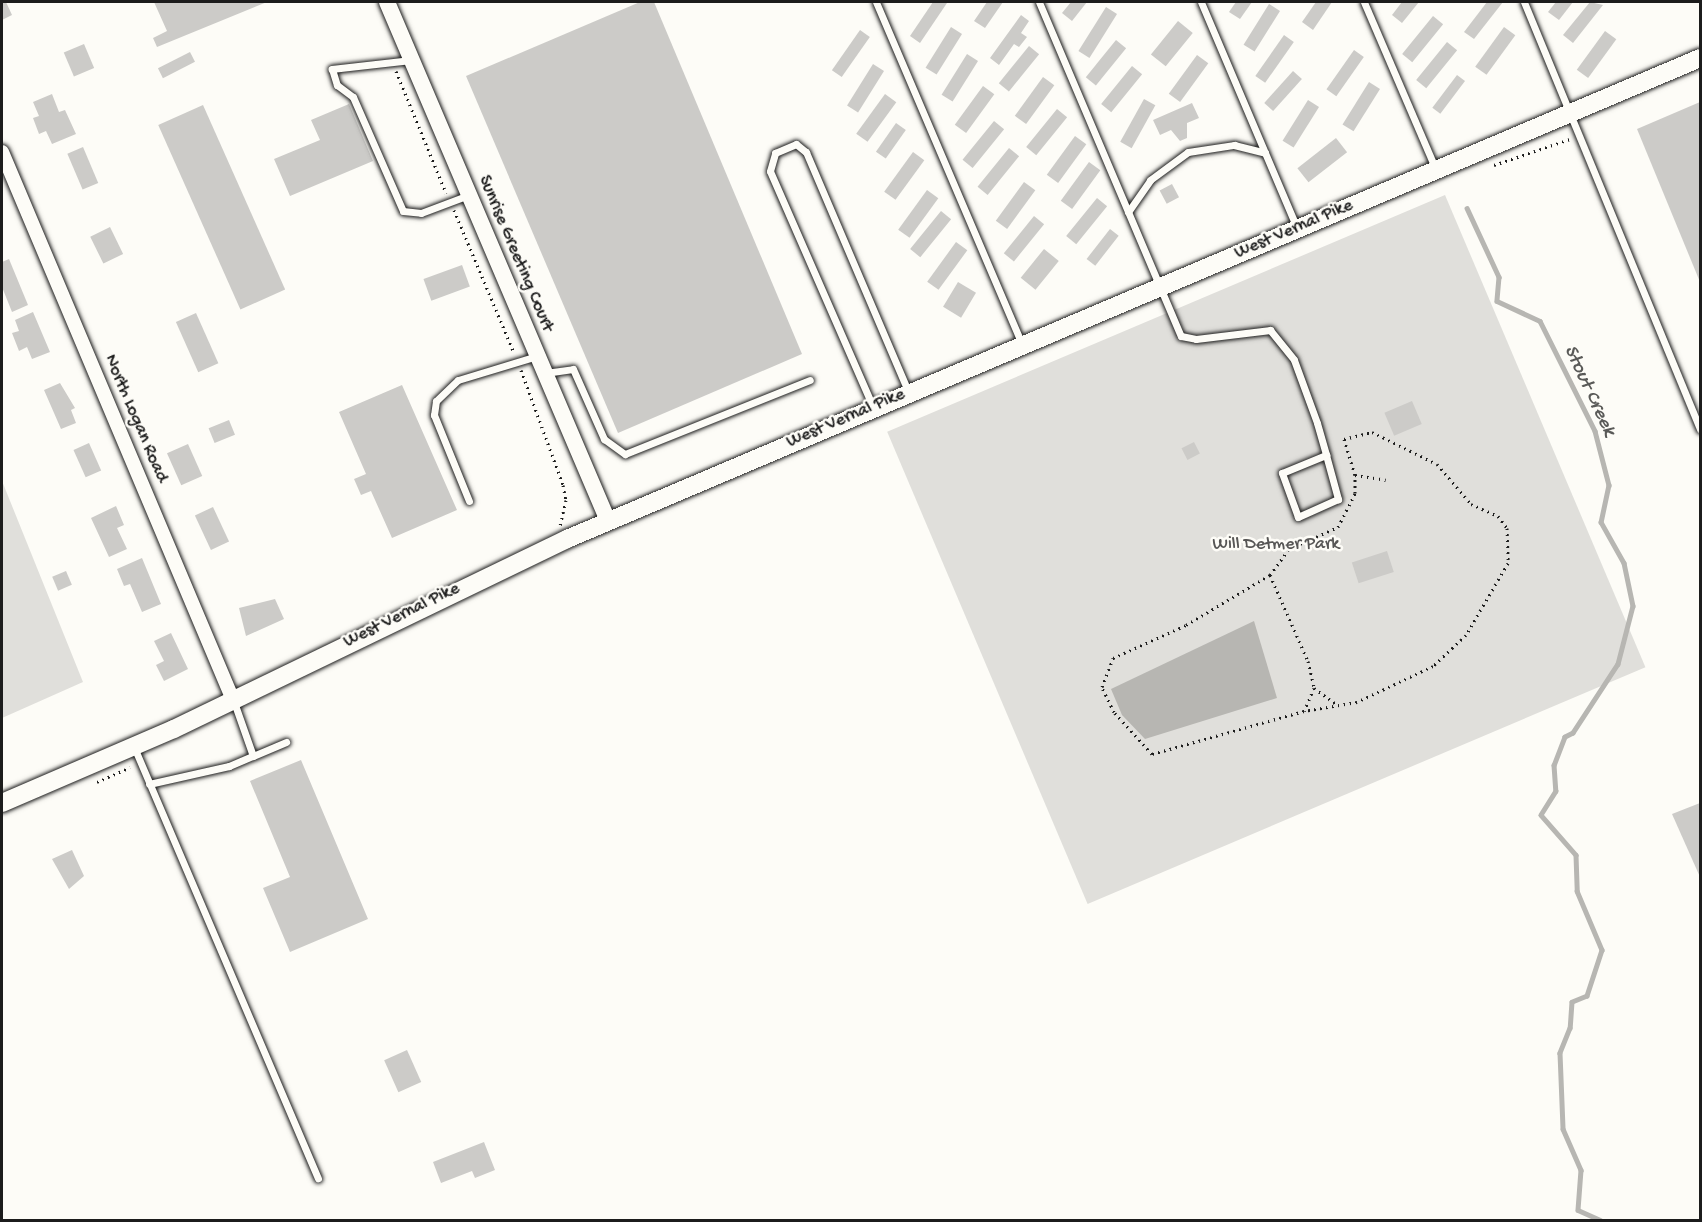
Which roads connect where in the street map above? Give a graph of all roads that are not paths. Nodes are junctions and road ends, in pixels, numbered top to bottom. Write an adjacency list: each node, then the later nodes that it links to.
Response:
1 (387, 2): 8 (street, Sunrise Greeting Court)
2 (876, 2): 17 (lane)
3 (1039, 2): 14 (lane)
4 (1201, 2): 11 (lane)
5 (1364, 2): 12 (lane)
6 (1524, 2): 9 (lane)
7 (1701, 58): 9 (main road, West Vernal Pike)
8 (411, 60): 13 (street, Sunrise Greeting Court); 13 (lane)
9 (1571, 112): 12 (main road, West Vernal Pike); 23 (lane)
10 (2, 152): 27 (street, North Logan Road)
11 (1265, 153): 14 (lane); 15 (lane)
12 (1436, 170): 15 (main road, West Vernal Pike)
13 (469, 195): 18 (street, Sunrise Greeting Court)
14 (1128, 212): 16 (lane)
15 (1297, 228): 16 (main road, West Vernal Pike)
16 (1159, 286): 17 (main road, West Vernal Pike); 24 (lane)
17 (1022, 345): 21 (main road, West Vernal Pike)
18 (537, 356): 19 (street, Sunrise Greeting Court); 25 (lane)
19 (545, 373): 20 (lane); 26 (street, Sunrise Greeting Court)
20 (810, 380)
21 (909, 393): 22 (main road, West Vernal Pike); 22 (lane)
22 (873, 408): 26 (main road, West Vernal Pike)
23 (1701, 429)
24 (1326, 455): 24 (lane)
25 (469, 501)
26 (608, 521): 27 (main road, West Vernal Pike)
27 (233, 700): 29 (main road, West Vernal Pike); 30 (lane)
28 (286, 742): 30 (lane)
29 (137, 755): 31 (lane); 32 (main road, West Vernal Pike)
30 (253, 756): 31 (lane)
31 (149, 784): 33 (lane)
32 (2, 803)
33 (318, 1178)

